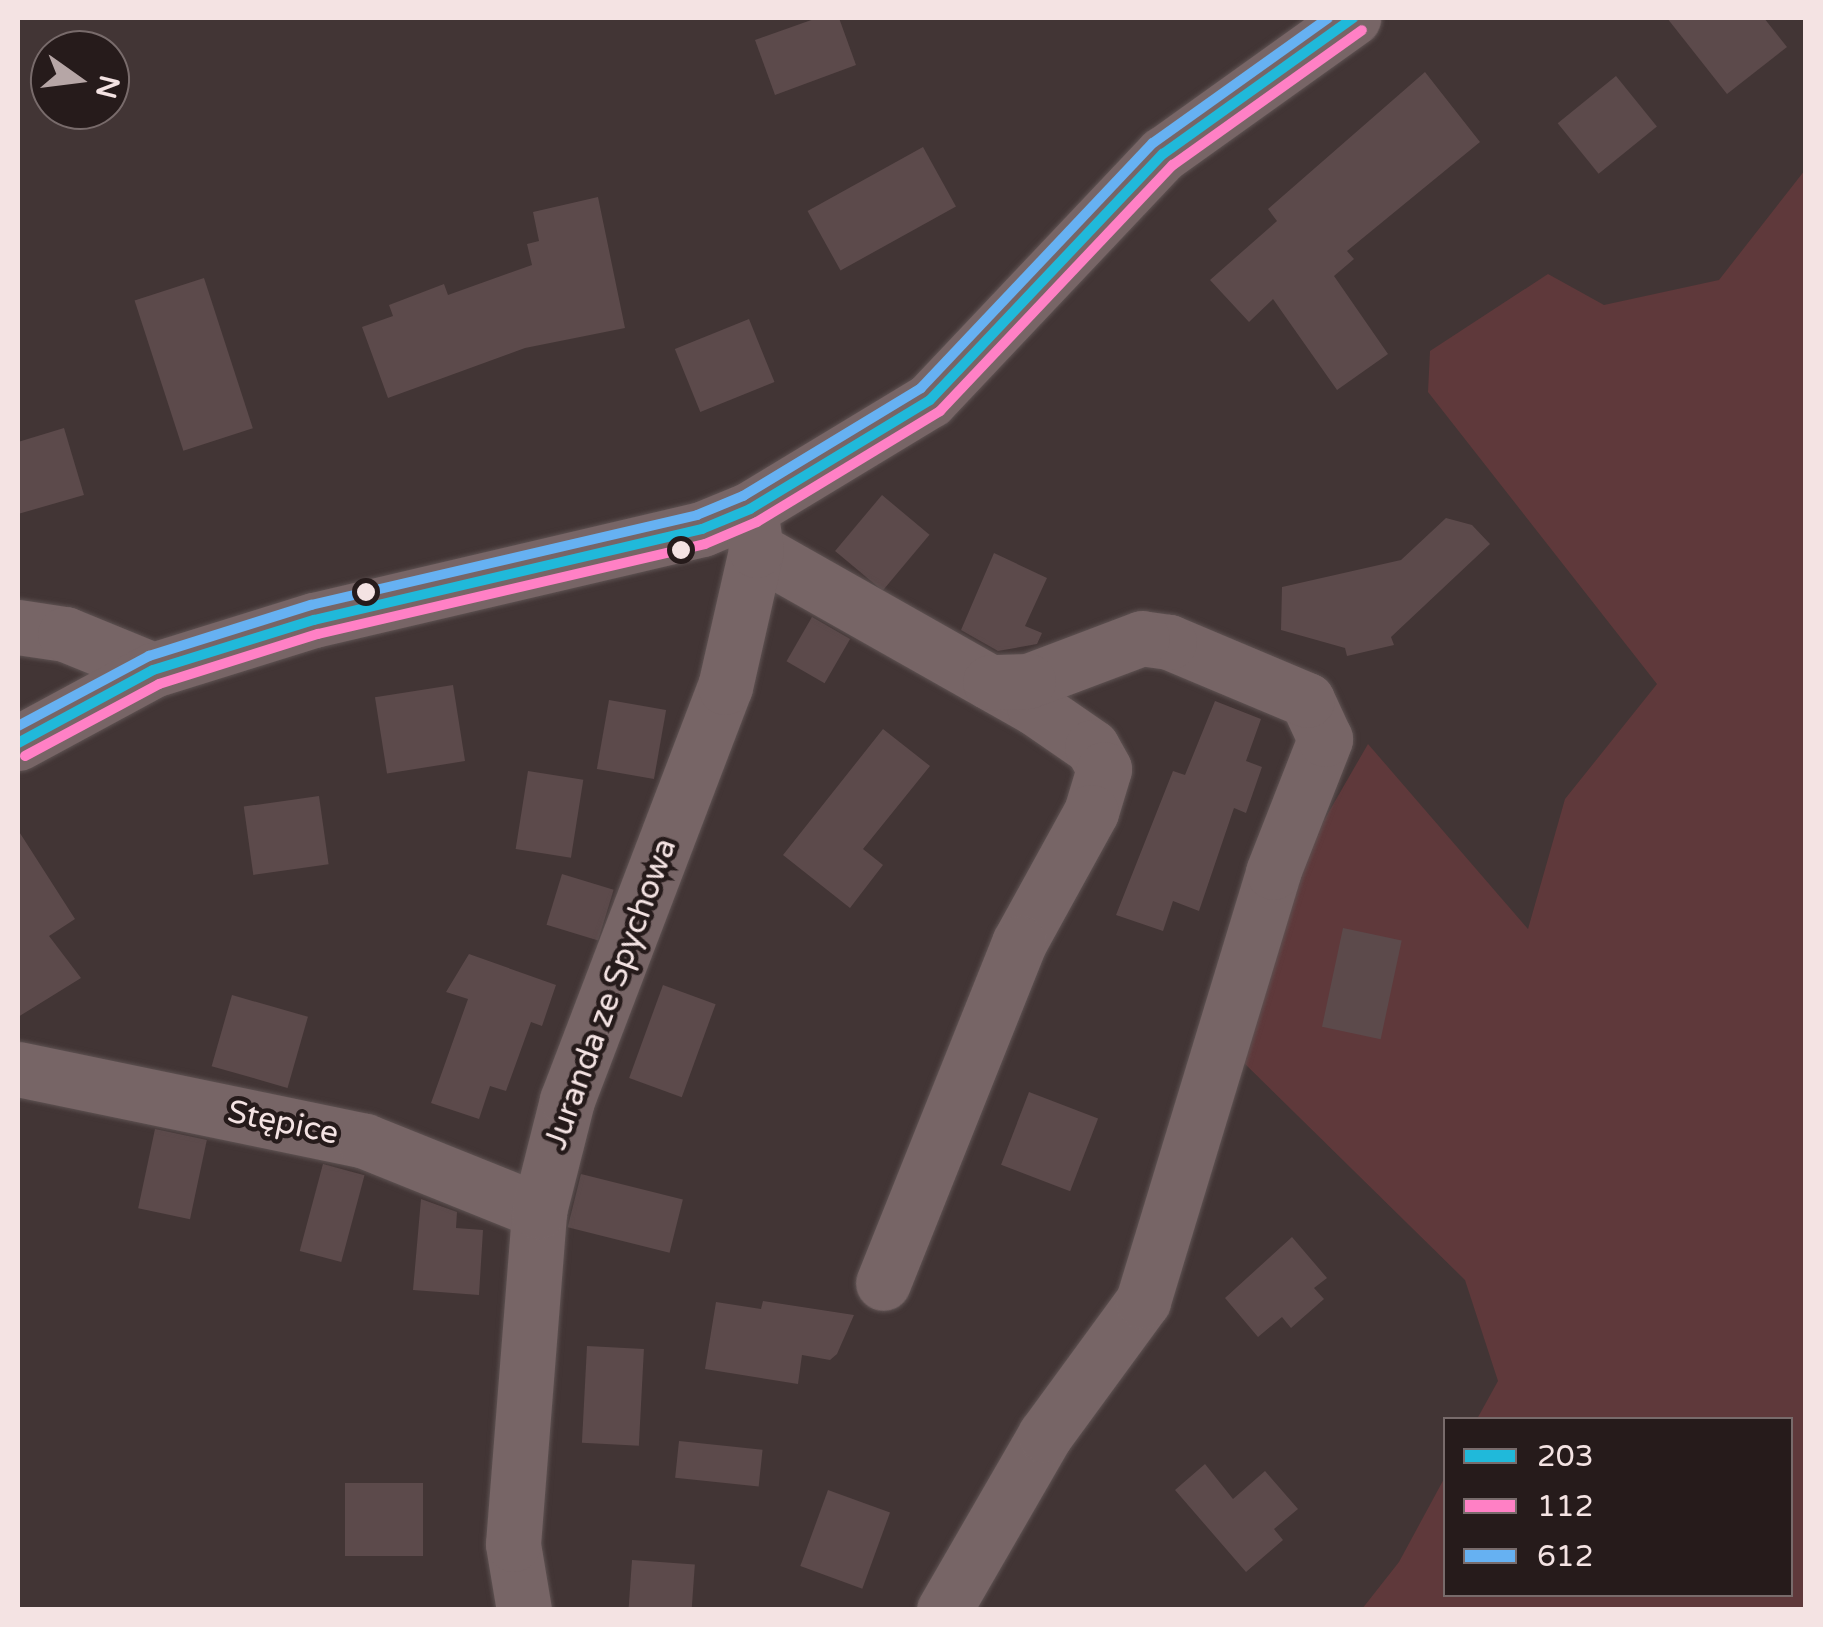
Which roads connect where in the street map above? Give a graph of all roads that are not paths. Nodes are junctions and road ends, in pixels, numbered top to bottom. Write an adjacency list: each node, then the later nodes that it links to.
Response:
1 (1353, 18): 2 (street)
2 (753, 529): 4 (street); 5 (street); 8 (street, Juranda ze Spychowa)
3 (18, 627): 4 (street)
4 (153, 670): 6 (street)
5 (990, 682): 9 (street); 11 (street)
6 (18, 743)
7 (18, 1069): 8 (street, Stępice)
8 (539, 1210): 10 (street, Juranda ze Spychowa)
9 (883, 1283)
10 (524, 1610)
11 (944, 1610)

